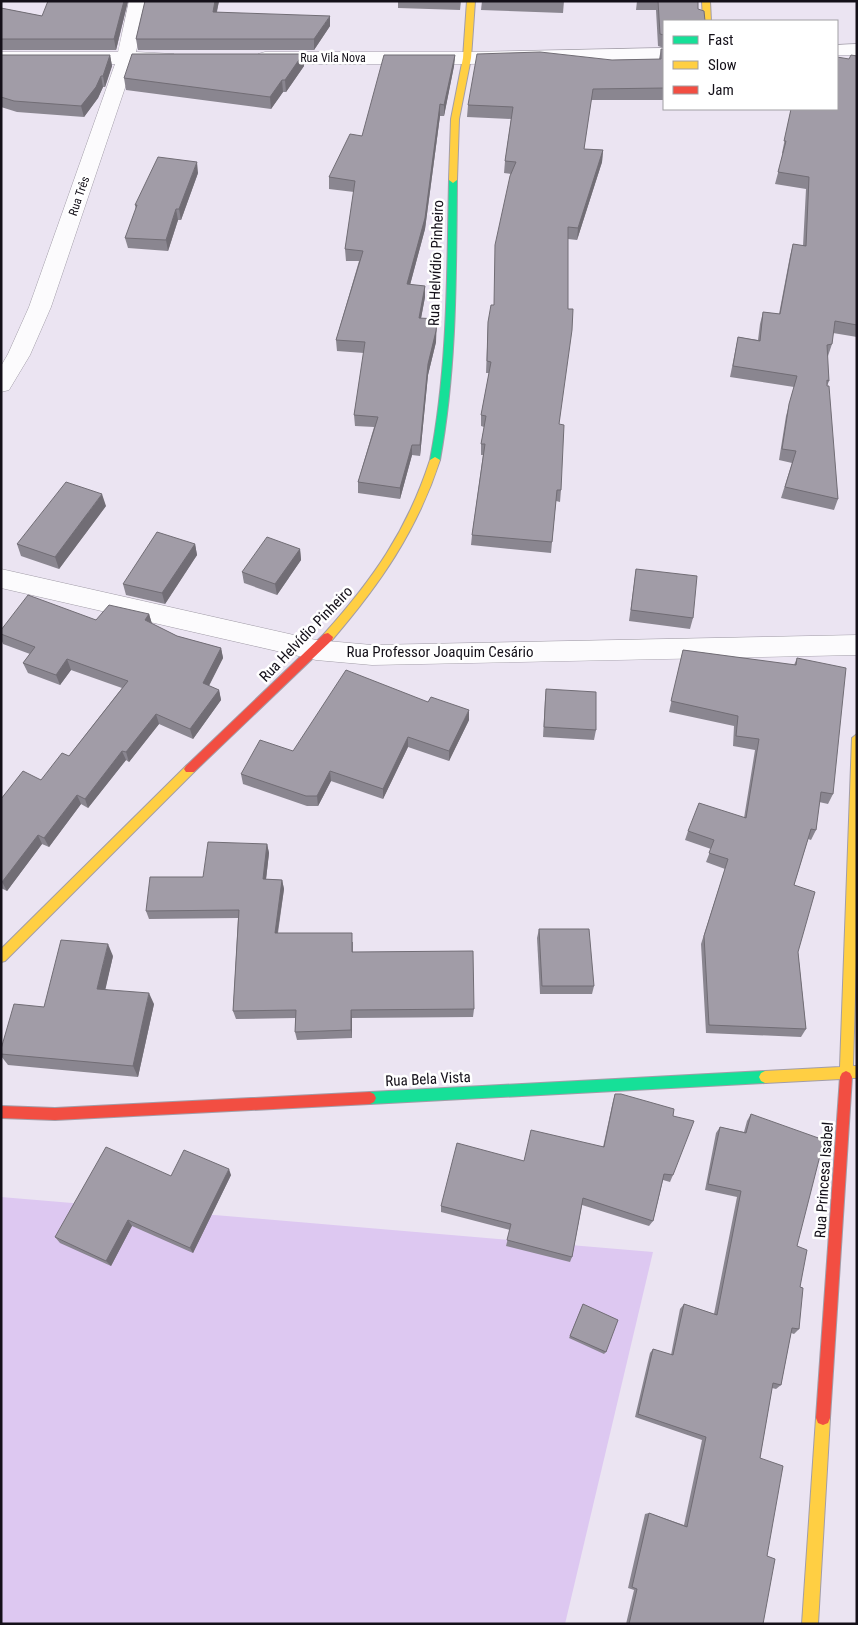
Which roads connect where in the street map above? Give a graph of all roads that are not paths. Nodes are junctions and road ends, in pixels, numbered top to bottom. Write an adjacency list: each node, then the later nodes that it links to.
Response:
1 (138, 1): 9 (street, Rua Três)
2 (471, 1): 12 (street, Rua Helvídio Pinheiro)
3 (706, 1): 4 (street)
4 (706, 20)
5 (857, 49): 6 (street)
6 (838, 50)
7 (663, 54): 12 (street, Rua Vila Nova)
8 (1, 58): 9 (street)
9 (126, 58): 10 (street); 13 (street, Rua Três)
10 (184, 58)
11 (243, 58): 12 (street, Rua Vila Nova)
12 (467, 58): 16 (street, Rua Helvídio Pinheiro)
13 (1, 384)
14 (1, 578): 16 (street, Rua Professor Joaquim Cesário)
15 (857, 645): 16 (street, Rua Professor Joaquim Cesário)
16 (316, 650): 18 (street, Rua Helvídio Pinheiro)
17 (857, 738): 19 (street, Rua Princesa Isabel)
18 (1, 957)
19 (851, 1072): 20 (street, Rua Bela Vista); 21 (street, Rua Princesa Isabel)
20 (1, 1112)
21 (810, 1624)

